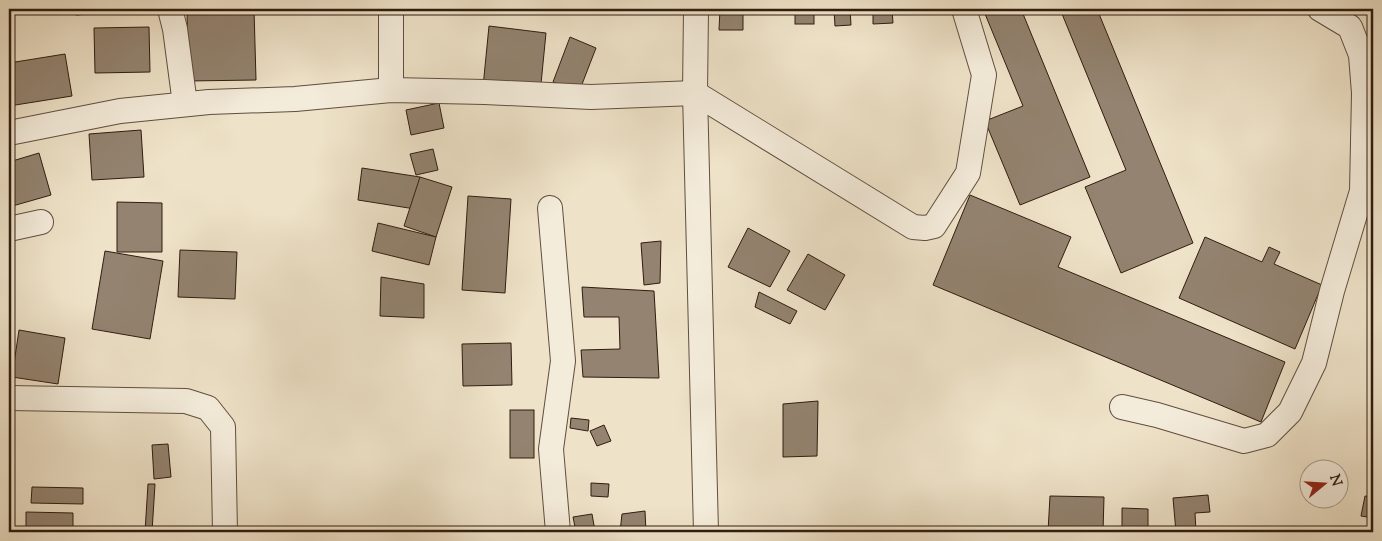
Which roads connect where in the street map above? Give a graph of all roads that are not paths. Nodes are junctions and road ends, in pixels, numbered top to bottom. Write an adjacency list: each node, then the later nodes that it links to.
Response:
1 (170, 9): 8 (street)
2 (391, 9): 6 (street)
3 (696, 9): 7 (street)
4 (964, 9): 7 (street)
5 (1320, 9): 14 (street)
6 (390, 90): 7 (street); 8 (street)
7 (695, 93): 17 (street)
8 (185, 104): 9 (street)
9 (9, 133)
10 (550, 208): 16 (street)
11 (41, 222): 12 (street)
12 (9, 229)
13 (9, 398): 15 (street)
14 (1122, 407)
15 (225, 532)
16 (558, 532)
17 (706, 532)

